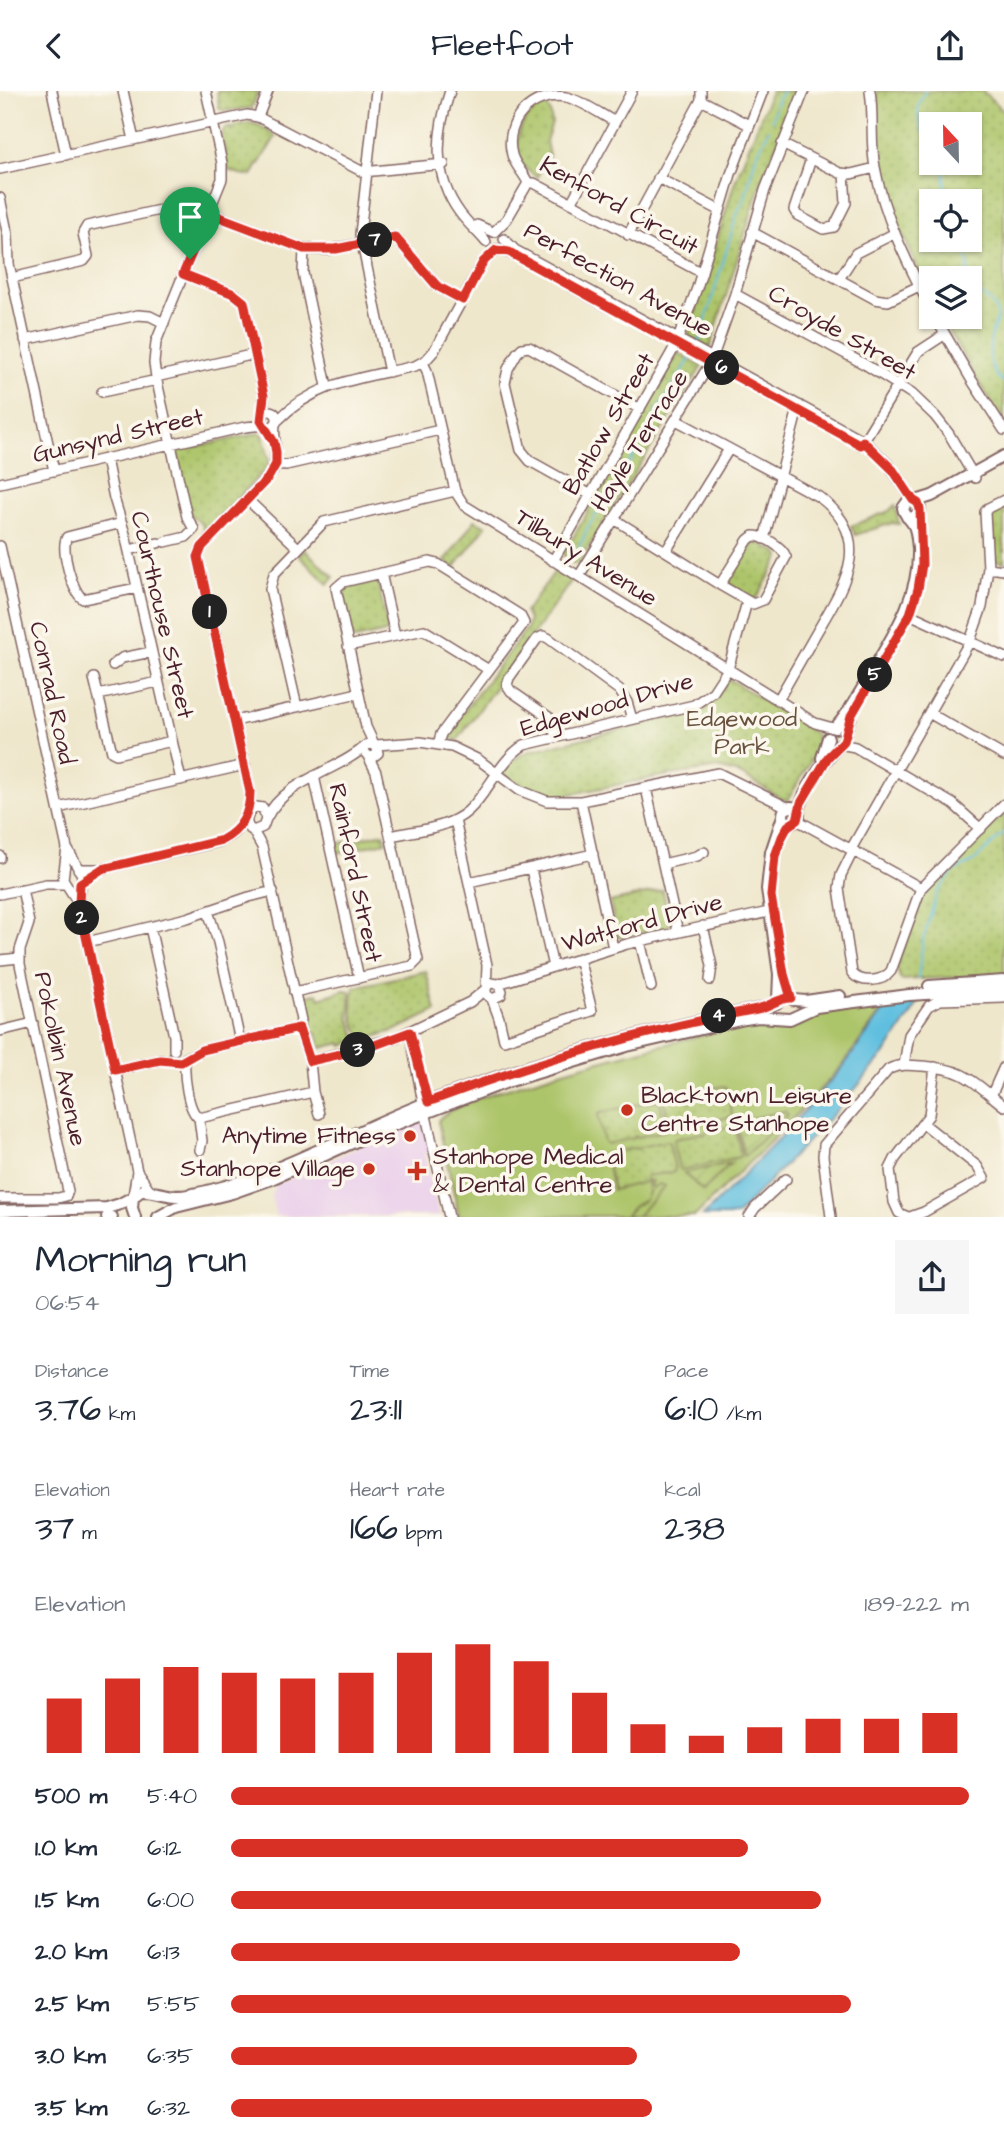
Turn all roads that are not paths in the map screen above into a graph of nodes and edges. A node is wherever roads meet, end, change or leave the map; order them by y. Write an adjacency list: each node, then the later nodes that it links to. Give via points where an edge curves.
1 (52, 91): 18 (street)
2 (123, 91): 16 (street)
3 (206, 91): 13 (street)
4 (268, 91): 12 (street)
5 (376, 91): 23 (street)
6 (452, 91): 20 (street, Perfection Avenue)
7 (632, 91): 14 (street)
8 (763, 91): 15 (street, Batlow Street)
9 (804, 91): 17 (street, Hayle Terrace)
10 (870, 91): 21 (street)
11 (701, 95): 15 (street); 25 (street)
12 (258, 117): 13 (street); 23 (street)
13 (213, 122): 16 (street); 30 (street, via 222,174)
14 (615, 122): 26 (street, Kenford Circuit, via 565,97 545,98 528,106 515,121 510,140 513,158); 28 (street)
15 (749, 125): 29 (street, Batlow Street)
16 (134, 140): 18 (street)
17 (782, 144): 19 (street); 33 (street, Hayle Terrace)
18 (65, 155): 22 (street)
19 (811, 159): 24 (street); 24 (street, via 794,210 822,229 834,227 845,207)
20 (442, 164): 23 (street); 32 (street, Perfection Avenue, via 463,209 477,226); 38 (street, Perfection Avenue, via 444,183 455,205)
21 (875, 168): 24 (street); 34 (street)
22 (0, 169)
23 (367, 172): 37 (street)
24 (844, 174)
25 (659, 178): 29 (street); 35 (street)
26 (528, 183): 28 (street, Kenford Circuit); 31 (street)
27 (0, 198): 44 (street)
28 (571, 203): 35 (street, Kenford Circuit)
29 (719, 210): 42 (street, Batlow Street)
30 (209, 213): 39 (street); 43 (street); 44 (street, via 183,204 90,225 83,233 88,259)
31 (507, 219): 32 (street); 36 (street)
32 (493, 232): 36 (street); 38 (street)
33 (752, 232): 45 (street); 47 (street, Hayle Terrace)
34 (895, 233): 45 (street, via 856,253); 46 (street)
35 (628, 235): 42 (street, Kenford Circuit)
36 (504, 238): 40 (street); 53 (street, Perfection Avenue, via 515,250)
37 (361, 243): 39 (street, via 328,250); 48 (street, via 396,236 437,286); 57 (street)
38 (486, 243): 40 (street); 41 (street)
39 (304, 249): 60 (street, via 303,273)
40 (496, 250): 41 (street); 53 (street, Perfection Avenue, via 509,252)
41 (483, 262): 48 (street)
42 (702, 273): 53 (street, Batlow Street)
43 (183, 274): 49 (street); 54 (street, via 241,299)
44 (12, 278): 52 (street)
45 (839, 279): 46 (street, via 884,301)
46 (919, 286)
47 (735, 294): 55 (street, Hayle Terrace); 59 (street, Croyde Street)
48 (463, 300): 56 (street)
49 (164, 323): 52 (street, via 138,315); 58 (street, via 154,352)
50 (941, 329): 51 (street)
51 (944, 335): 59 (street, via 918,352); 67 (street)
52 (26, 340): 75 (street)
53 (677, 341): 55 (street, Perfection Avenue); 63 (street, Batlow Street)
54 (255, 354): 58 (street); 64 (street)
55 (712, 360): 62 (street, Perfection Avenue); 65 (street, Hayle Terrace)
56 (423, 363): 57 (street, Gunsynd Street); 66 (street)
57 (389, 372): 60 (street, Gunsynd Street)
58 (157, 378): 61 (street); 69 (street)
59 (898, 384): 68 (street); 77 (street, Croyde Street, via 943,425)
60 (327, 386): 64 (street, Gunsynd Street)
61 (102, 392)
62 (799, 408): 68 (street, Perfection Avenue); 76 (street)
63 (640, 409): 80 (street, Batlow Street); 80 (street, via 524,345 508,369 505,383 521,450 530,461)
64 (269, 419): 69 (street, Gunsynd Street); 74 (street)
65 (676, 420): 70 (street); 84 (street, Hayle Terrace)
66 (440, 429): 74 (street); 79 (street)
67 (1004, 430)
68 (862, 443): 83 (street, Perfection Avenue)
69 (171, 444): 72 (street, Gunsynd Street); 89 (street, via 187,517 194,529 186,537)
70 (729, 449): 76 (street); 90 (street)
71 (1004, 456): 77 (main road)
72 (106, 459): 75 (street, Gunsynd Street); 85 (street, Courthouse Street)
73 (1004, 461): 77 (main road)
74 (276, 464): 81 (street)
75 (54, 471): 78 (street, Gunsynd Street)
76 (780, 476): 86 (street); 112 (street, via 834,511 848,537 851,559 844,587)
77 (974, 476): 83 (main road)
78 (0, 483)
79 (455, 491): 88 (street, via 326,521); 91 (street, Tilbury Avenue, via 468,507)
80 (591, 495): 91 (street, Batlow Street)
81 (248, 500): 88 (street); 116 (street, via 202,547 198,557)
82 (1004, 500): 92 (street, via 985,512)
83 (913, 508): 99 (main road, Perfection Avenue, via 918,554)
84 (614, 519): 90 (street); 95 (street, Hayle Terrace)
85 (122, 523): 89 (street, Courthouse Street); 97 (street, via 67,537 68,565 76,593 83,599)
86 (764, 539): 96 (street, via 748,540); 98 (street, via 784,551 786,560 763,600)
87 (0, 546): 134 (street, Conrad Road)
88 (298, 548): 113 (street, via 270,583)
89 (129, 550): 97 (street, Courthouse Street)
90 (666, 551): 96 (street)
91 (553, 561): 95 (street, Tilbury Avenue)
92 (988, 568): 93 (street); 101 (street, via 982,607)
93 (1004, 570)
94 (381, 573): 100 (street); 102 (street, via 336,588); 107 (street, via 436,563 520,615 523,626)
95 (579, 576): 106 (street, Tilbury Avenue)
96 (720, 585): 98 (street)
97 (137, 588): 103 (street, Courthouse Street)
98 (747, 602): 106 (street)
99 (908, 613): 101 (street); 117 (main road, Perfection Avenue)
100 (395, 635): 102 (street); 107 (street, via 424,630)
101 (970, 641): 104 (street); 114 (street)
102 (348, 646): 110 (street)
103 (151, 652): 105 (street, via 122,658); 109 (street, Courthouse Street)
104 (1004, 657)
105 (113, 665)
106 (728, 669): 112 (street, Tilbury Avenue); 115 (street, Edgewood Drive, via 713,692 699,703)
107 (489, 670): 120 (street)
108 (94, 678): 111 (street)
109 (158, 682): 111 (street); 119 (street, Courthouse Street)
110 (358, 693): 113 (street); 121 (street)
111 (98, 695): 119 (street, via 114,754)
112 (778, 700): 117 (street, Tilbury Avenue)
113 (297, 707): 116 (street)
114 (929, 713): 122 (street); 124 (street)
115 (632, 719): 118 (street, Edgewood Drive); 118 (street, via 619,690 543,636 507,684 550,718)
116 (235, 721): 123 (street)
117 (836, 736): 124 (street); 136 (main road, Perfection Avenue)
118 (556, 737): 125 (street, Edgewood Drive, via 520,747)
119 (172, 741): 127 (street, Courthouse Street)
120 (438, 744): 121 (street, via 413,741); 125 (street, via 470,755)
121 (371, 750): 126 (street); 142 (street)
122 (1004, 756)
123 (245, 765): 127 (street); 129 (street)
124 (896, 771): 139 (street, via 953,804); 145 (street)
125 (497, 773): 131 (street, via 540,800); 137 (street, Edgewood Drive, via 470,809)
126 (314, 776): 130 (street); 174 (street, Rainford Street)
127 (181, 780): 134 (street)
128 (646, 788): 131 (street); 136 (street, via 721,773); 148 (street)
129 (250, 792): 133 (street); 135 (street)
130 (279, 801): 133 (street); 138 (street)
131 (581, 801): 147 (street)
132 (1004, 804): 139 (street)
133 (260, 807): 135 (street); 138 (street)
134 (58, 808): 144 (street, Conrad Road)
135 (248, 815): 140 (street); 141 (street)
136 (790, 815): 145 (street); 163 (main road, Perfection Avenue, via 769,865)
137 (454, 820): 142 (street, Edgewood Drive); 154 (street)
138 (266, 821): 140 (street); 143 (street)
139 (981, 829): 157 (street)
140 (252, 831): 141 (street); 143 (street)
141 (233, 834): 150 (street)
142 (391, 836): 174 (street, via 417,962)
143 (262, 847): 159 (street)
144 (67, 848): 149 (street, Conrad Road); 152 (street, Conrad Road)
145 (852, 850): 157 (street); 157 (street, via 839,888 856,978 862,981 890,974)
146 (704, 852): 148 (street)
147 (593, 855): 151 (street); 169 (street)
148 (663, 864): 166 (street)
149 (78, 868): 150 (street); 152 (street); 153 (street)
150 (102, 869): 153 (street)
151 (531, 869): 154 (street); 173 (street)
152 (64, 872): 155 (street); 156 (street)
153 (81, 882): 156 (street); 161 (street)
154 (469, 882): 179 (street)
155 (46, 884): 156 (street); 158 (street)
156 (67, 885): 161 (street)
157 (921, 888)
158 (22, 889): 160 (street); 170 (street, Pokolbin Avenue, via 29,923)
159 (273, 891): 162 (street); 180 (street)
160 (0, 894)
161 (79, 904): 168 (street)
162 (208, 911): 165 (street); 190 (street)
163 (771, 911): 164 (street, Watford Drive); 182 (main road, Perfection Avenue); 183 (main road, Perfection Avenue)
164 (703, 926): 166 (street, Watford Drive); 175 (street, via 712,966)
165 (150, 927): 168 (street); 191 (street)
166 (678, 932): 167 (street, Watford Drive)
167 (640, 941): 169 (street, Watford Drive); 177 (street)
168 (87, 942): 196 (street)
169 (613, 948): 171 (street, Watford Drive)
170 (19, 958): 172 (street); 186 (street, Pokolbin Avenue)
171 (579, 958): 173 (street, Watford Drive); 179 (street, via 592,1011 504,1040)
172 (0, 960)
173 (553, 967): 179 (street, Watford Drive)
174 (359, 978): 180 (street)
175 (710, 980)
176 (1004, 981): 182 (main road)
177 (651, 987)
178 (1004, 989): 184 (main road, via 909,995)
179 (494, 991): 189 (street, Watford Drive)
180 (294, 992): 187 (street)
181 (1004, 998): 193 (street, via 932,1003 909,1035)
182 (792, 999): 183 (main road, via 784,997); 184 (main road)
183 (778, 1002): 185 (main road); 200 (main road, via 517,1070)
184 (797, 1014): 185 (main road, via 790,1019)
185 (780, 1017): 200 (main road, via 745,1019 603,1053)
186 (33, 1023): 188 (street); 209 (street, Pokolbin Avenue, via 68,1191 58,1198)
187 (299, 1028): 190 (street); 192 (street)
188 (0, 1031)
189 (410, 1032): 192 (street, Watford Drive); 200 (street)
190 (240, 1041): 191 (street)
191 (179, 1055): 196 (street); 202 (street, via 193,1112)
192 (310, 1061): 197 (street)
193 (904, 1065): 194 (street); 216 (street, via 883,1074 826,1141 823,1156)
194 (935, 1067): 198 (street, via 960,1072); 203 (street, via 932,1106)
195 (1004, 1067): 198 (street)
196 (115, 1070): 205 (street)
197 (313, 1093): 201 (street); 202 (street)
198 (991, 1096): 199 (street)
199 (1004, 1106)
200 (427, 1107): 207 (main road, via 361,1129 239,1182 187,1195); 213 (main road, via 269,1180); 214 (street)
201 (319, 1114)
202 (199, 1118): 204 (street)
203 (923, 1124): 211 (street, via 892,1164 892,1188); 211 (street, via 977,1166 984,1178 924,1212)
204 (200, 1150)
205 (136, 1171): 207 (street); 208 (street)
206 (786, 1179): 215 (street)
207 (152, 1192): 208 (main road); 213 (main road)
208 (133, 1196): 210 (main road, via 107,1208); 212 (main road)
209 (0, 1198)
210 (0, 1211)
211 (906, 1215)
212 (135, 1216)
213 (157, 1216)
214 (451, 1216)
215 (749, 1216)
216 (831, 1216)

